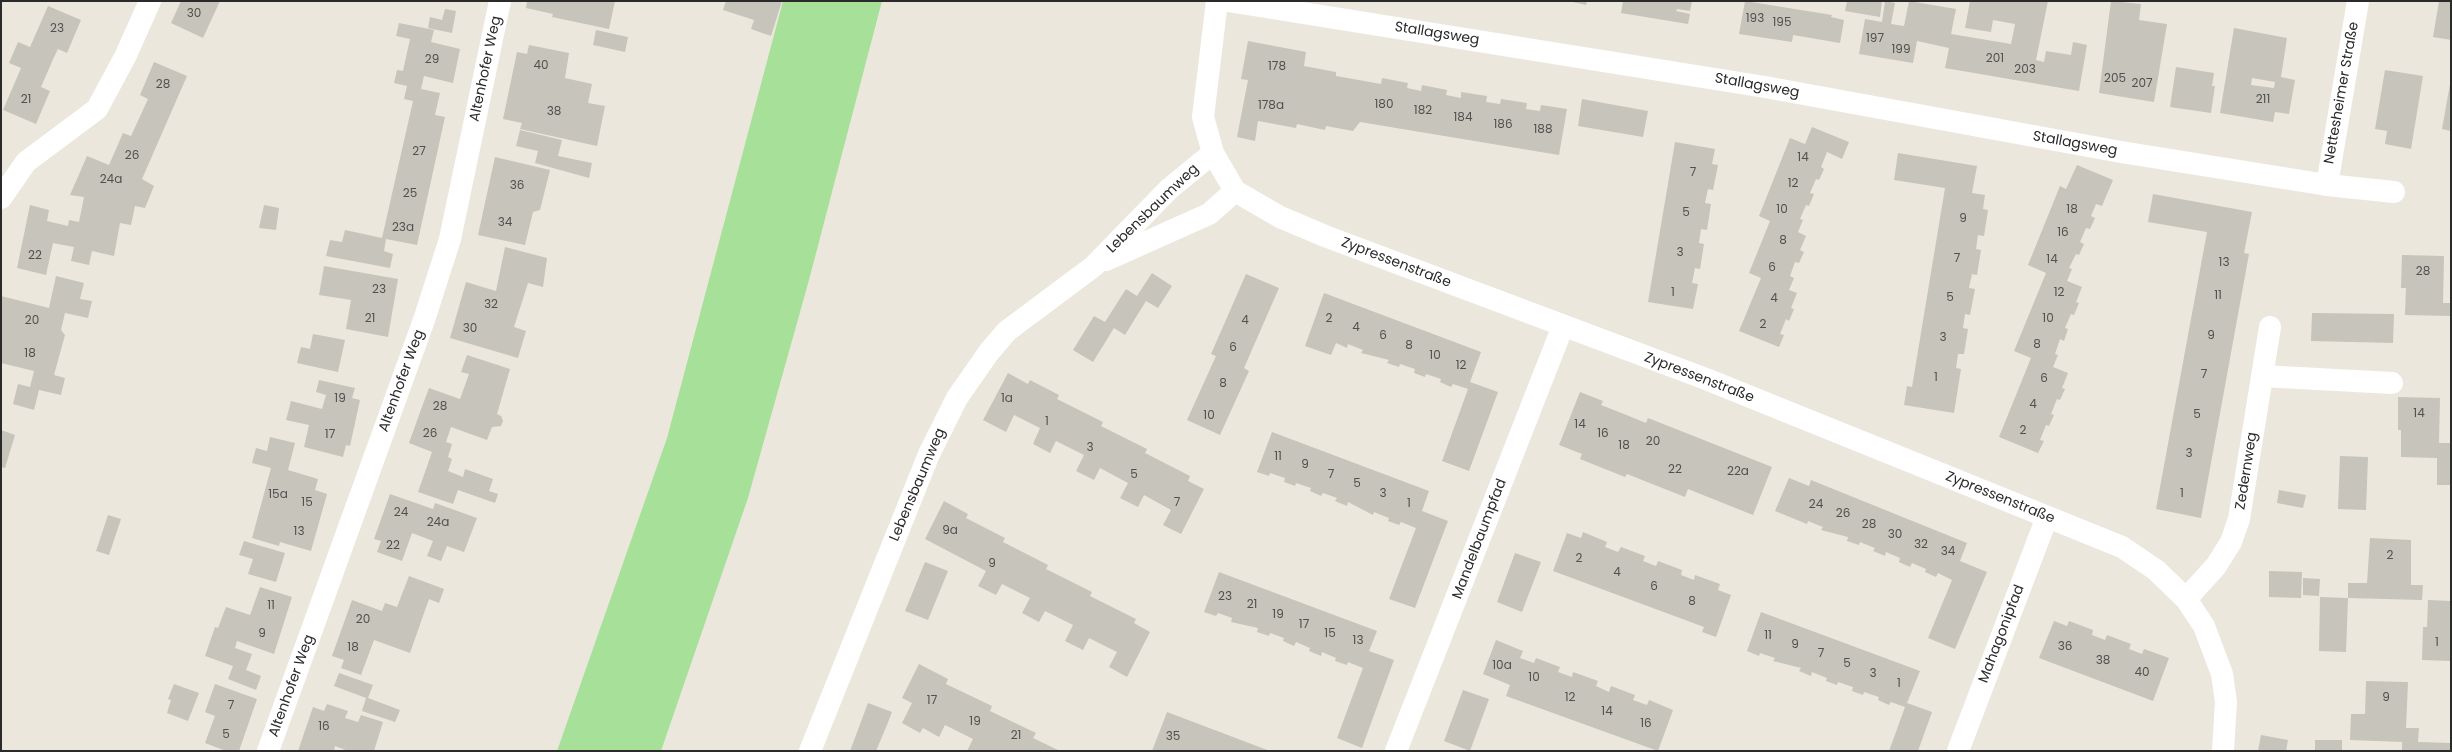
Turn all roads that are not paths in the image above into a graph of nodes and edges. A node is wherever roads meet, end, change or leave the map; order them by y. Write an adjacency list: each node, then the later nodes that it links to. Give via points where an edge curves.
1 (150, 1): 10 (street, via 126,55 97,109 26,162)
2 (500, 1): 18 (street, Altenhofer Weg, via 450,239 424,320)
3 (1216, 1): 6 (street, via 1203,117)
4 (1228, 1): 7 (street, Stallagsweg, via 1765,86 2032,137)
5 (2358, 1): 7 (street, Nettesheimer Straße)
6 (1213, 153): 8 (street); 11 (street, Lebensbaumweg, via 1169,189)
7 (2326, 185): 9 (street)
8 (1235, 192): 11 (street, Lebensbaumweg, via 1209,214); 12 (street, Zypressenstraße, via 1280,218)
9 (2394, 192)
10 (1, 198)
11 (1094, 266): 19 (street, Lebensbaumweg, via 1007,331 957,398 929,454)
12 (1563, 326): 16 (street, Zypressenstraße, via 1706,379); 20 (street, Mandelbaumpfad)
13 (2270, 327): 14 (street, Zedernweg)
14 (2262, 376): 15 (street); 17 (street, Zedernweg, via 2239,519 2231,542 2216,566)
15 (2392, 383)
16 (2047, 518): 17 (street, Zypressenstraße, via 2122,547 2156,570); 21 (street, Mahagonipfad)
17 (2186, 600): 22 (street, Zypressenstraße, via 2204,626 2222,674 2226,702)
18 (268, 751)
19 (810, 751)
20 (1396, 751)
21 (1958, 751)
22 (2223, 751)

